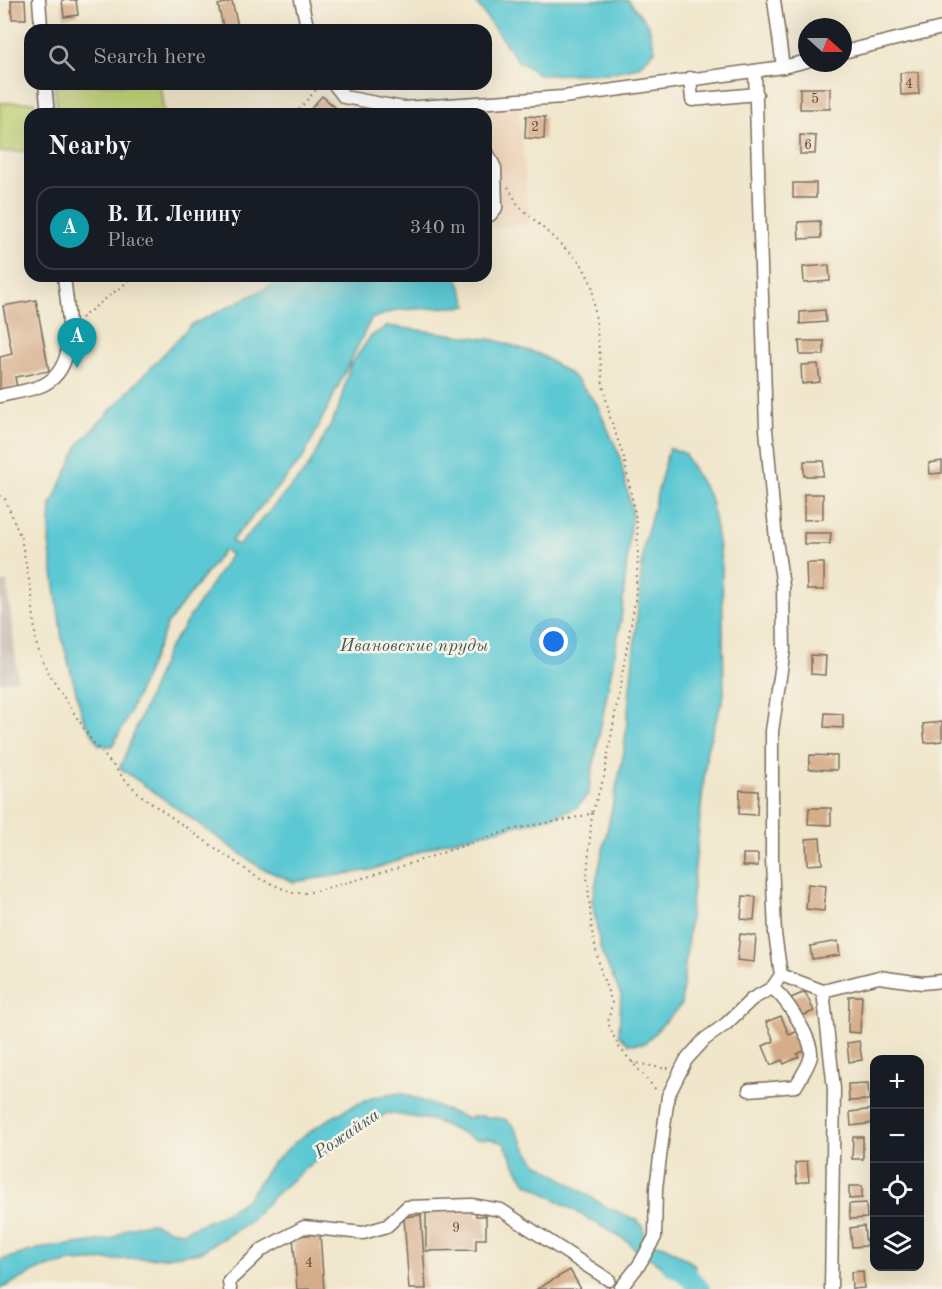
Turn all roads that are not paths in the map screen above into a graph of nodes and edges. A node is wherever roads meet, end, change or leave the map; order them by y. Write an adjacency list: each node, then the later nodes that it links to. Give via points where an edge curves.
1 (39, 0): 4 (street)
2 (301, 0): 5 (street)
3 (774, 0): 9 (street)
4 (41, 24)
5 (307, 24)
6 (942, 28): 7 (street)
7 (852, 50)
8 (798, 63): 9 (street)
9 (783, 67): 10 (street)
10 (756, 71): 11 (street); 14 (street)
11 (685, 79): 14 (street, via 692,100); 17 (street, via 562,97)
12 (46, 90): 15 (street)
13 (339, 90): 16 (street, via 344,97)
14 (757, 94): 22 (street, via 766,429 783,586 784,650 772,732 772,859)
15 (47, 108)
16 (391, 108)
17 (432, 108)
18 (492, 158): 19 (street, via 496,200)
19 (492, 212)
20 (65, 282): 21 (street, via 69,327 62,368 45,384)
21 (0, 396)
22 (781, 975): 24 (street); 25 (street)
23 (942, 981): 25 (street, via 921,983 879,976)
24 (772, 987): 26 (street, via 782,994 807,1037 811,1056 796,1086); 29 (street, via 752,999 686,1060 668,1096 656,1188 655,1237)
25 (823, 991): 30 (street, via 834,1089)
26 (749, 1090)
27 (609, 1280): 28 (street, via 501,1210 471,1205 407,1207 387,1226 363,1233 304,1227 263,1249 229,1281)
28 (230, 1289)
29 (620, 1289)
30 (831, 1289)

